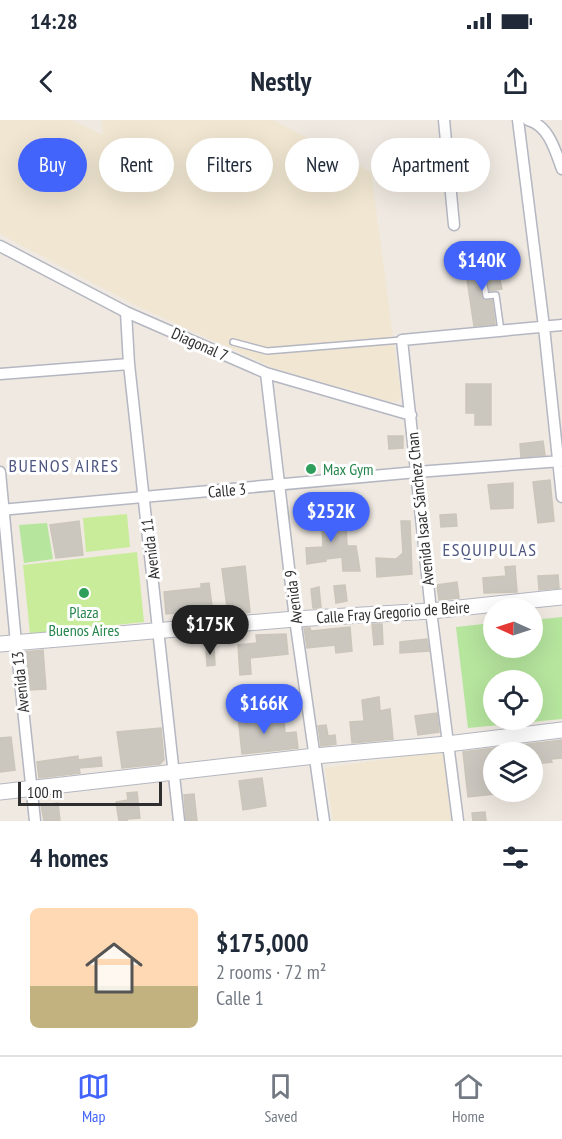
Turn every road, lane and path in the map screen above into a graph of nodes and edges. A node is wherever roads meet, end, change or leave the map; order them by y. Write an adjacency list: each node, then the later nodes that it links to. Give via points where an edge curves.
1 (444, 120): 5 (street)
2 (518, 120): 10 (street)
3 (528, 120): 4 (street, via 543,129 551,140)
4 (562, 169)
5 (454, 225)
6 (0, 246): 8 (street, Diagonal 7)
7 (483, 279): 11 (lane, via 486,296 496,295)
8 (126, 312): 14 (street, Avenida 11); 15 (street, Diagonal 7)
9 (562, 325): 10 (street)
10 (544, 327): 11 (street); 18 (street)
11 (501, 331): 12 (street)
12 (402, 340): 13 (lane, via 267,351); 17 (street, Avenida Isaac Sánchez Chan)
13 (233, 342)
14 (129, 364): 16 (street); 23 (street, Avenida 11)
15 (266, 373): 17 (street, Diagonal 7); 21 (street, Avenida 9)
16 (0, 374)
17 (411, 415): 20 (street, Avenida Isaac Sánchez Chan)
18 (560, 461): 20 (street, Calle 3); 22 (street)
19 (0, 472): 24 (street, Avenida 13)
20 (417, 472): 21 (street, Calle 3); 26 (street, Avenida Isaac Sánchez Chan)
21 (280, 485): 23 (street, Calle 3); 27 (street, Avenida 9)
22 (562, 497)
23 (144, 498): 24 (street, Calle 3); 28 (street, Avenida 11)
24 (2, 510): 29 (street, Avenida 13)
25 (562, 597): 26 (street, Calle Fray Gregorio de Beire)
26 (430, 611): 27 (street, Calle Fray Gregorio de Beire); 32 (street, Avenida Isaac Sánchez Chan)
27 (295, 619): 28 (street, Calle Fray Gregorio de Beire); 33 (street, Avenida 9)
28 (159, 632): 29 (street, Calle Fray Gregorio de Beire); 34 (street, Avenida 11)
29 (16, 643): 30 (street, Calle Fray Gregorio de Beire); 35 (street, Avenida 13)
30 (0, 644)
31 (562, 730): 32 (street)
32 (447, 744): 33 (street); 40 (street, Avenida Isaac Sánchez Chan)
33 (315, 756): 34 (street); 39 (street, Avenida 9)
34 (174, 773): 35 (street); 38 (street, Avenida 11)
35 (32, 789): 36 (street); 37 (street, Avenida 13)
36 (0, 792)
37 (35, 821)
38 (179, 821)
39 (324, 821)
40 (458, 821)

